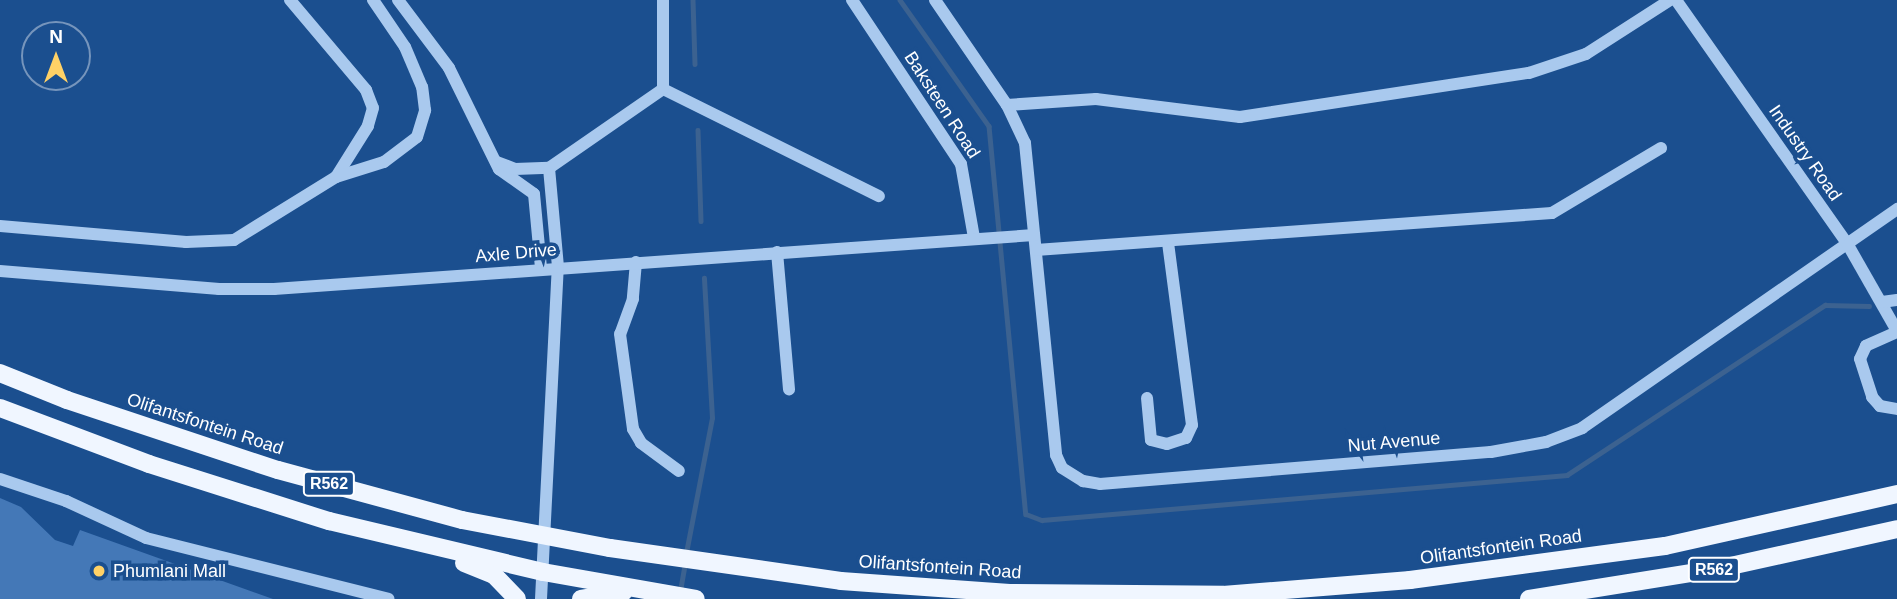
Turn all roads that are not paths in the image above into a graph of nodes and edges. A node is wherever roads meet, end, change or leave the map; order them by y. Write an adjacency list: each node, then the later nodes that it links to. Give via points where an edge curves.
1 (290, 0): 13 (street, via 366,90 373,108 368,126)
2 (373, 0): 13 (street, via 415,67 422,87 424,123 417,137 384,162)
3 (398, 0): 11 (street, via 449,68)
4 (663, 0): 8 (street)
5 (852, 0): 18 (street, Baksteen Road, via 961,164)
6 (935, 0): 9 (street, Nut Avenue)
7 (1673, 0): 9 (street, via 1586,54 1529,73 1240,117 1096,99); 20 (street, Industry Road)
8 (663, 89): 12 (street); 14 (street)
9 (1007, 105): 17 (street, Nut Avenue, via 1025,143)
10 (1661, 148): 19 (street, via 1552,214)
11 (494, 160): 12 (street, via 515,169); 25 (street, via 499,169 534,194)
12 (550, 168): 24 (street)
13 (336, 177): 16 (street, via 234,240 186,242)
14 (879, 196)
15 (1897, 209): 20 (street, Nut Avenue)
16 (0, 226)
17 (1034, 235): 18 (street, Axle Drive); 21 (street, Nut Avenue)
18 (974, 238): 22 (street, Axle Drive)
19 (1168, 242): 21 (street); 32 (street, via 1192,425 1186,438 1167,444 1151,440)
20 (1848, 245): 21 (street, Nut Avenue, via 1582,428 1546,442 1491,452 1100,484 1073,476 1056,455); 28 (street, Industry Road)
21 (1036, 250)
22 (777, 252): 23 (street, Axle Drive); 31 (street)
23 (636, 262): 24 (street, Axle Drive); 35 (street, via 633,299 620,334 633,429 641,443)
24 (558, 267): 25 (street, Axle Drive); 39 (street)
25 (541, 268): 26 (street, Axle Drive, via 274,289 219,289)
26 (0, 271)
27 (1897, 300): 28 (street)
28 (1882, 302): 29 (street, Industry Road)
29 (1897, 331): 34 (street, via 1867,346 1860,359 1872,397 1880,406)
30 (0, 373): 39 (main road, Olifantsfontein Road / R562, via 278,470 463,520)
31 (789, 389)
32 (1147, 398)
33 (0, 408): 40 (main road, R562, via 161,467)
34 (1897, 409)
35 (678, 471)
36 (0, 479): 43 (street, via 66,501 146,538)
37 (1897, 494): 39 (main road, Olifantsfontein Road / R562, via 1665,546 1285,592 1150,596 1010,593 841,581)
38 (1897, 529): 48 (main road, R562, via 1717,569)
39 (543, 535): 41 (street)
40 (417, 544): 41 (main road, R562); 44 (main road, via 494,575)
41 (543, 572): 42 (main road, R562); 45 (street)
42 (659, 593): 46 (main road, via 612,592); 47 (main road, R562)
43 (388, 599)
44 (517, 599)
45 (541, 599)
46 (581, 599)
47 (696, 599)
48 (1530, 599)

